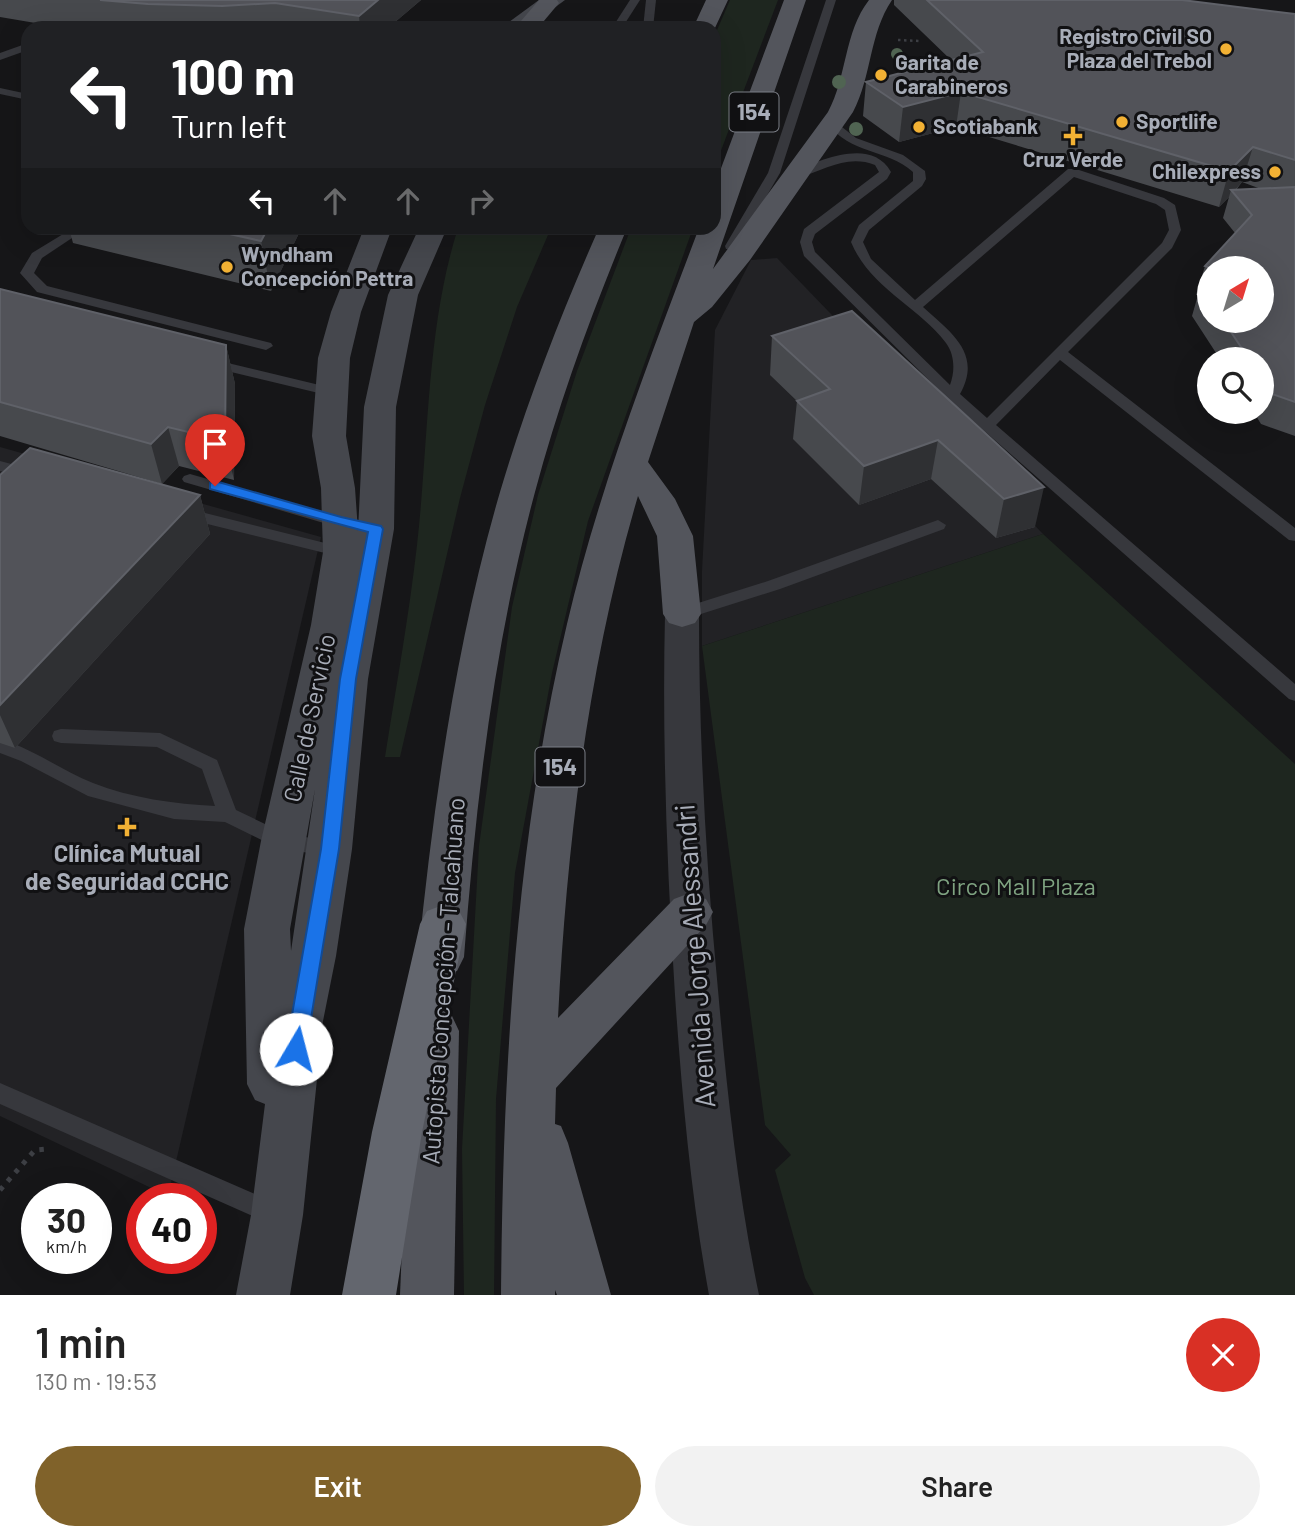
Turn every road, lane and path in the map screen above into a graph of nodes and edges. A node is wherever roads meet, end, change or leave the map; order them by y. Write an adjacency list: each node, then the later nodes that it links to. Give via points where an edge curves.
1 (635, 0): 10 (lane)
2 (652, 0): 11 (lane)
3 (717, 0): 12 (main road)
4 (795, 0): 19 (main road, 154)
5 (831, 0): 26 (lane, via 774,173 742,231)
6 (881, 0): 17 (main road, via 870,15 852,89)
7 (551, 1): 8 (street); 9 (main road)
8 (522, 21)
9 (532, 21)
10 (622, 21)
11 (649, 21)
12 (707, 21)
13 (21, 49): 14 (lane)
14 (0, 57)
15 (0, 91): 16 (lane)
16 (21, 96)
17 (833, 123): 18 (main road); 25 (lane, via 856,144 909,162 919,171 918,183 863,228 857,242 865,261)
18 (798, 174): 26 (main road, via 729,272); 31 (lane, via 845,158 865,157 884,167 883,176 809,232 807,247)
19 (721, 204)
20 (70, 235): 27 (lane, via 37,256 26,273 42,289)
21 (375, 235): 30 (street, Calle de Servicio, via 346,312)
22 (430, 235): 39 (street, Calle de Servicio, via 403,295)
23 (607, 235): 49 (main road, Autopista Concepción - Talcahuano, via 551,386 492,596 456,800)
24 (710, 235): 26 (main road, 154)
25 (916, 306): 28 (lane, via 1072,172 1169,205 1175,230 1167,244); 31 (lane, via 953,342 960,356 960,383)
26 (678, 324): 33 (main road, 154)
27 (267, 345)
28 (1060, 353): 32 (lane); 40 (lane)
29 (198, 360): 30 (lane)
30 (331, 393): 39 (street, Calle de Servicio, via 329,436)
31 (951, 396): 32 (lane)
32 (987, 426): 42 (lane)
33 (631, 462): 41 (main road, via 659,499 675,536); 50 (main road, 154, via 586,624 567,722 541,926)
34 (0, 466): 35 (lane)
35 (39, 476)
36 (190, 479): 39 (lane)
37 (170, 509): 39 (lane)
38 (938, 525): 41 (lane)
39 (352, 534): 46 (street, Calle de Servicio); 47 (street, Calle de Servicio, via 348,679)
40 (1295, 536)
41 (682, 614): 48 (street, Avenida Jorge Alessandri, via 680,712)
42 (1295, 694)
43 (61, 736): 45 (lane, via 160,740 210,765)
44 (0, 746): 45 (lane, via 88,789 174,811)
45 (228, 815): 46 (lane)
46 (283, 841): 47 (lane); 52 (street, Calle de Servicio, via 267,929)
47 (330, 849): 52 (street, Calle de Servicio, via 299,1021)
48 (690, 912): 50 (main road); 58 (street, Avenida Jorge Alessandri, via 712,1177)
49 (443, 924): 54 (highway, via 402,1105); 55 (main road, Autopista Concepción - Talcahuano, via 433,1051)
50 (532, 1079): 56 (main road, 154); 57 (main road, via 548,1168)
51 (0, 1093): 52 (lane)
52 (277, 1215): 53 (street, Calle de Servicio)
53 (263, 1295)
54 (369, 1295)
55 (427, 1295)
56 (528, 1295)
57 (584, 1295)
58 (734, 1295)

